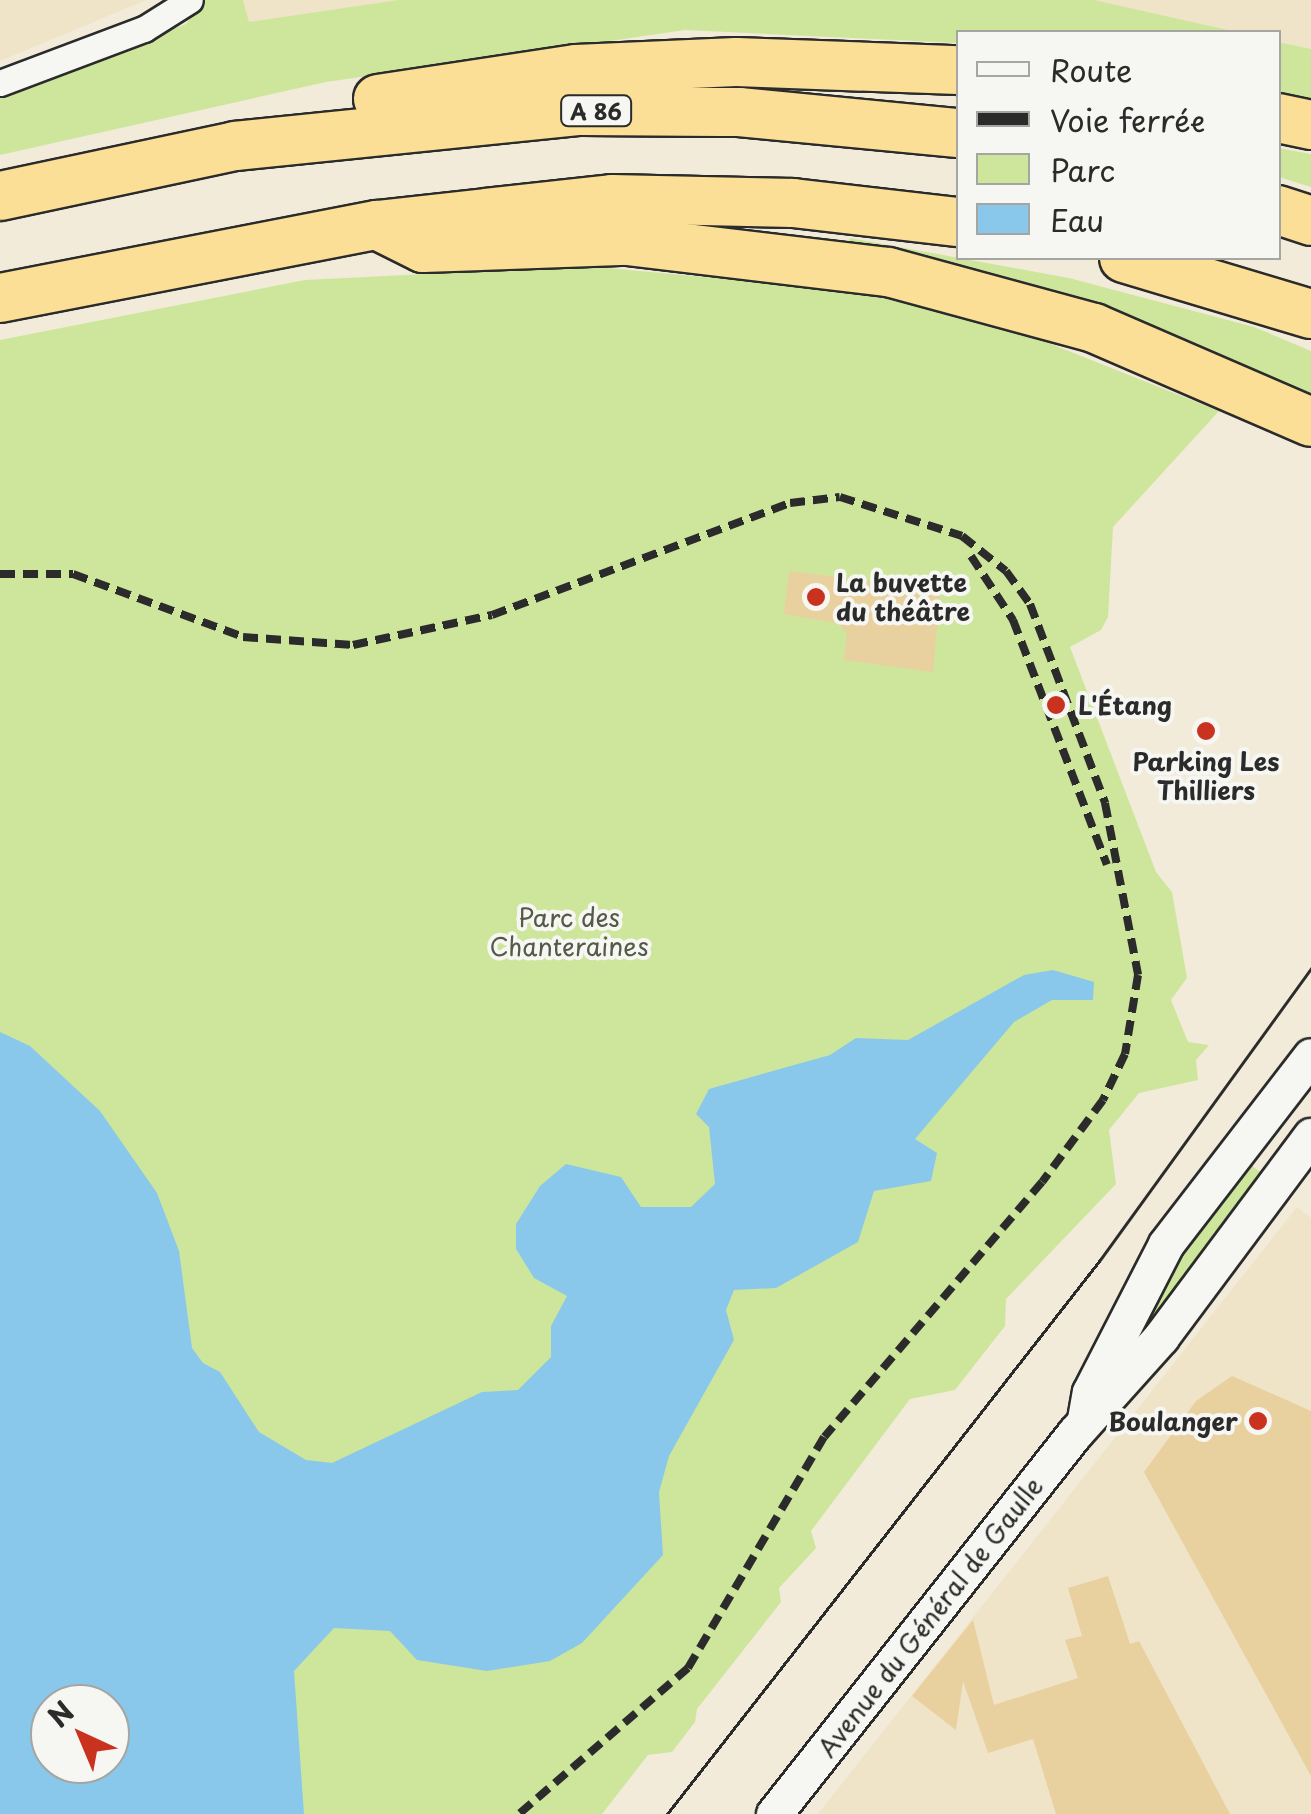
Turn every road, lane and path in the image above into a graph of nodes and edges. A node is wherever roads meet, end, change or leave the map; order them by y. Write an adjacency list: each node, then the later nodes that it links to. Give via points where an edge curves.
1 (190, 0): 3 (street, via 159,22)
2 (956, 70): 7 (highway, via 736,62 576,70 284,115)
3 (0, 83)
4 (1281, 119): 5 (highway)
5 (1311, 125)
6 (956, 133): 7 (highway, A 86, via 739,112 582,111)
7 (235, 146): 8 (highway, A 86)
8 (0, 196)
9 (1281, 211): 10 (highway)
10 (1311, 221)
11 (956, 222): 12 (highway, via 793,203 612,199)
12 (377, 224): 14 (highway); 16 (highway, via 423,248 627,241 888,272 1094,328)
13 (1131, 260): 15 (highway)
14 (0, 298)
15 (1311, 314)
16 (1311, 422)
17 (1311, 1056): 18 (main road, Avenue du Général de Gaulle)
18 (1281, 1090): 19 (main road); 21 (main road, Avenue du Général de Gaulle, via 1166,1244 1090,1392)
19 (1311, 1114)
20 (1311, 1136): 21 (main road, Avenue du Général de Gaulle, via 1161,1337)
21 (1085, 1420): 22 (main road, Avenue du Général de Gaulle)
22 (774, 1814)

